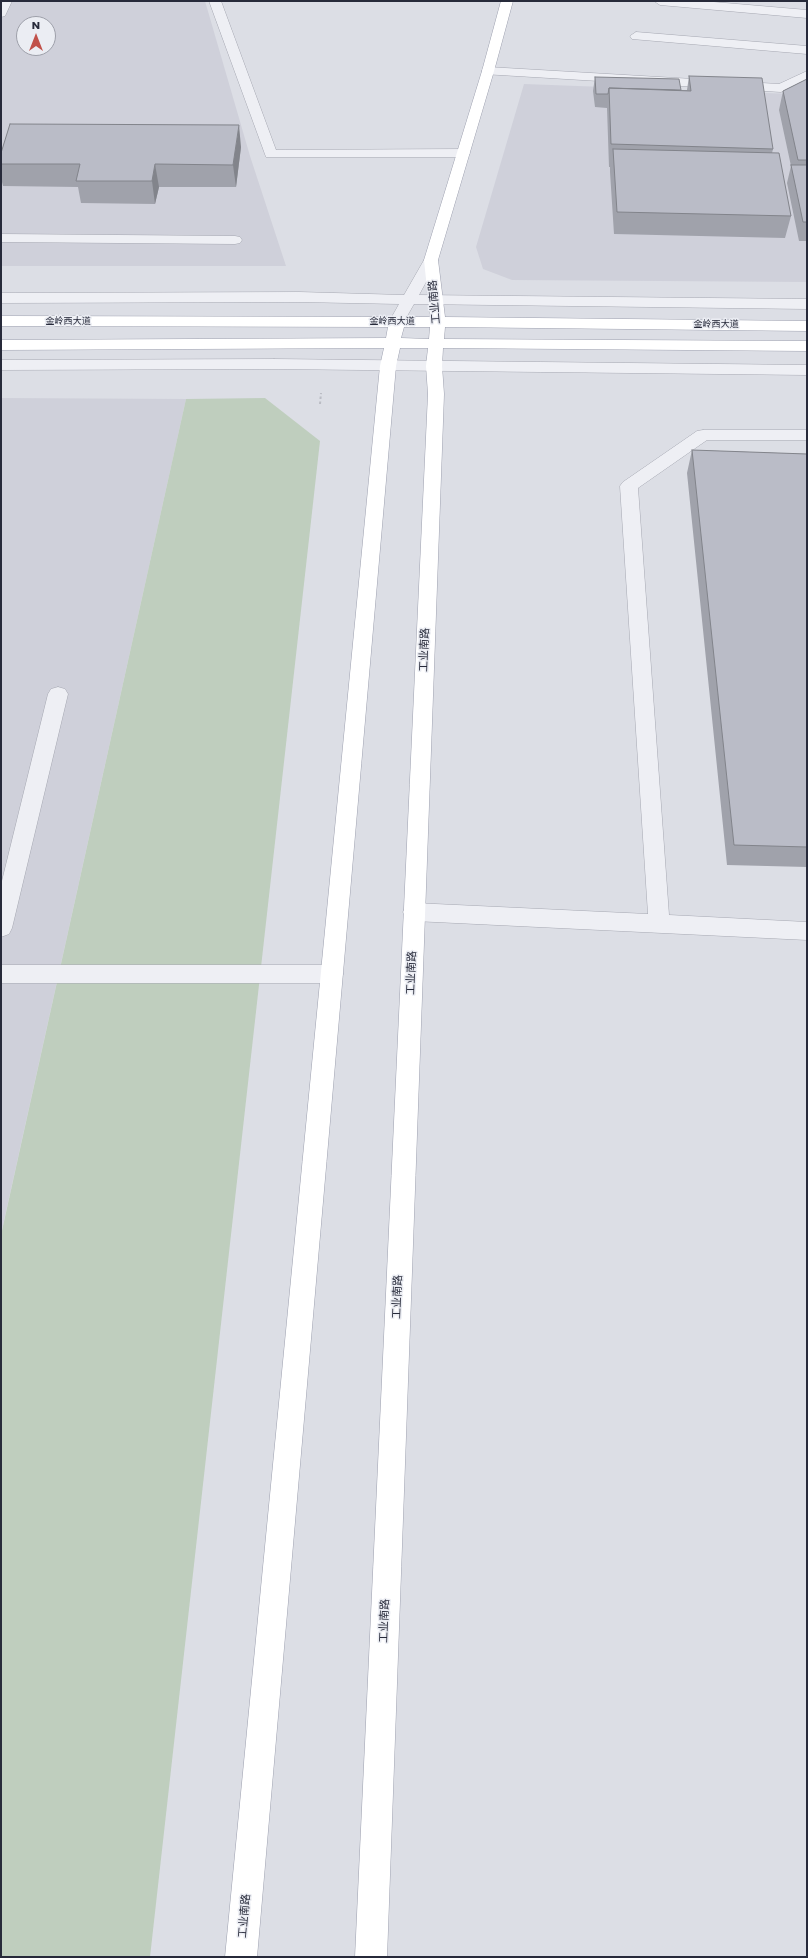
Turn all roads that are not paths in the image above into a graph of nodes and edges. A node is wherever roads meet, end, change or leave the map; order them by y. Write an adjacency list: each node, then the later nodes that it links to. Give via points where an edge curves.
1 (215, 1): 9 (street, via 271,154)
2 (507, 1): 7 (main road, 工业南路)
3 (660, 1): 4 (street)
4 (807, 14)
5 (636, 36): 6 (street)
6 (807, 50)
7 (488, 71): 8 (street, via 781,88); 9 (main road, 工业南路)
8 (807, 75)
9 (463, 153): 12 (main road, 工业南路)
10 (1, 238): 11 (street)
11 (235, 240)
12 (431, 260): 14 (street); 17 (main road, 工业南路)
13 (1, 298): 14 (street, via 299,297)
14 (409, 300): 17 (street); 19 (street)
15 (807, 304): 17 (street)
16 (1, 321): 19 (main road, 金岭西大道)
17 (436, 322): 18 (main road, 金岭西大道); 19 (main road, 金岭西大道); 19 (main road, 金岭西大道); 21 (main road, 金岭西大道); 24 (main road, 工业南路)
18 (807, 326)
19 (394, 333): 20 (main road, 金岭西大道); 23 (main road, 工业南路)
20 (1, 345)
21 (807, 346)
22 (1, 365): 23 (street)
23 (388, 366): 24 (street); 33 (main road, 工业南路)
24 (434, 366): 25 (street); 28 (main road, 工业南路, via 436,394)
25 (807, 370)
26 (807, 435): 29 (street, via 703,435 630,486)
27 (58, 694): 30 (street)
28 (414, 912): 29 (street); 35 (main road, 工业南路)
29 (659, 924): 31 (street)
30 (1, 928)
31 (807, 931)
32 (1, 974): 33 (street)
33 (332, 974): 34 (main road, 工业南路)
34 (241, 1957)
35 (371, 1957)

